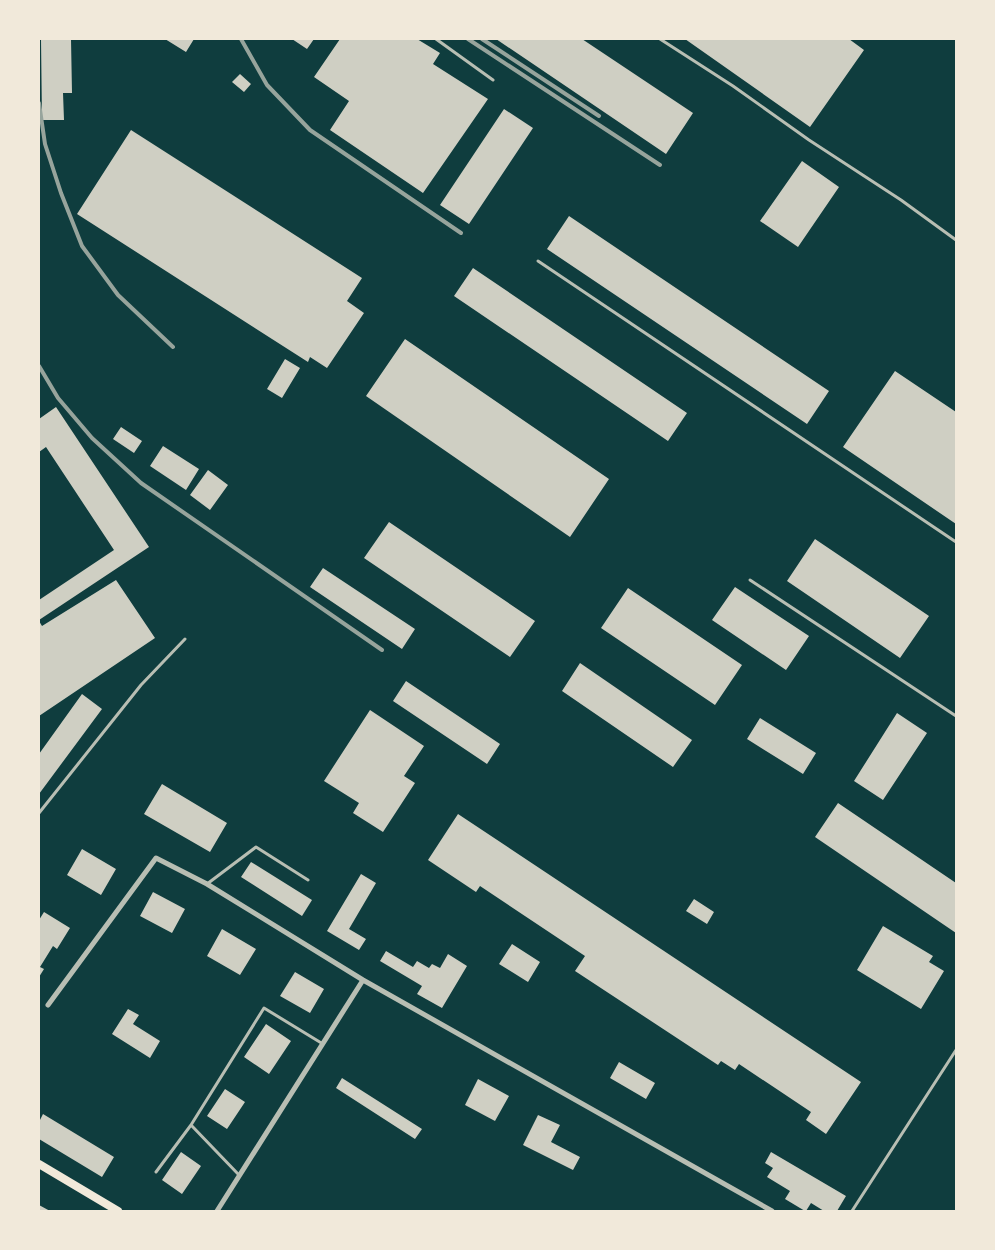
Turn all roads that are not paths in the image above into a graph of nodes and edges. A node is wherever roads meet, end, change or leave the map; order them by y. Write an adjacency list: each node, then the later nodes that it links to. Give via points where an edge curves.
1 (436, 39): 3 (lane)
2 (660, 39): 4 (lane, via 734,86)
3 (492, 80)
4 (956, 240)
5 (538, 262): 6 (lane)
6 (956, 542)
7 (750, 580): 9 (lane)
8 (185, 639): 10 (lane, via 141,685)
9 (956, 716)
10 (39, 813)
11 (308, 880): 12 (lane, via 256,847)
12 (207, 884): 13 (street); 14 (street, via 156,858)
13 (363, 980): 15 (street); 23 (street)
14 (48, 1005)
15 (323, 1044): 17 (lane, via 264,1008); 20 (street)
16 (956, 1050): 24 (lane)
17 (191, 1125): 19 (lane); 20 (lane)
18 (39, 1164): 21 (main road)
19 (156, 1172)
20 (240, 1175): 22 (street)
21 (118, 1211)
22 (217, 1211)
23 (772, 1211)
24 (852, 1211)

